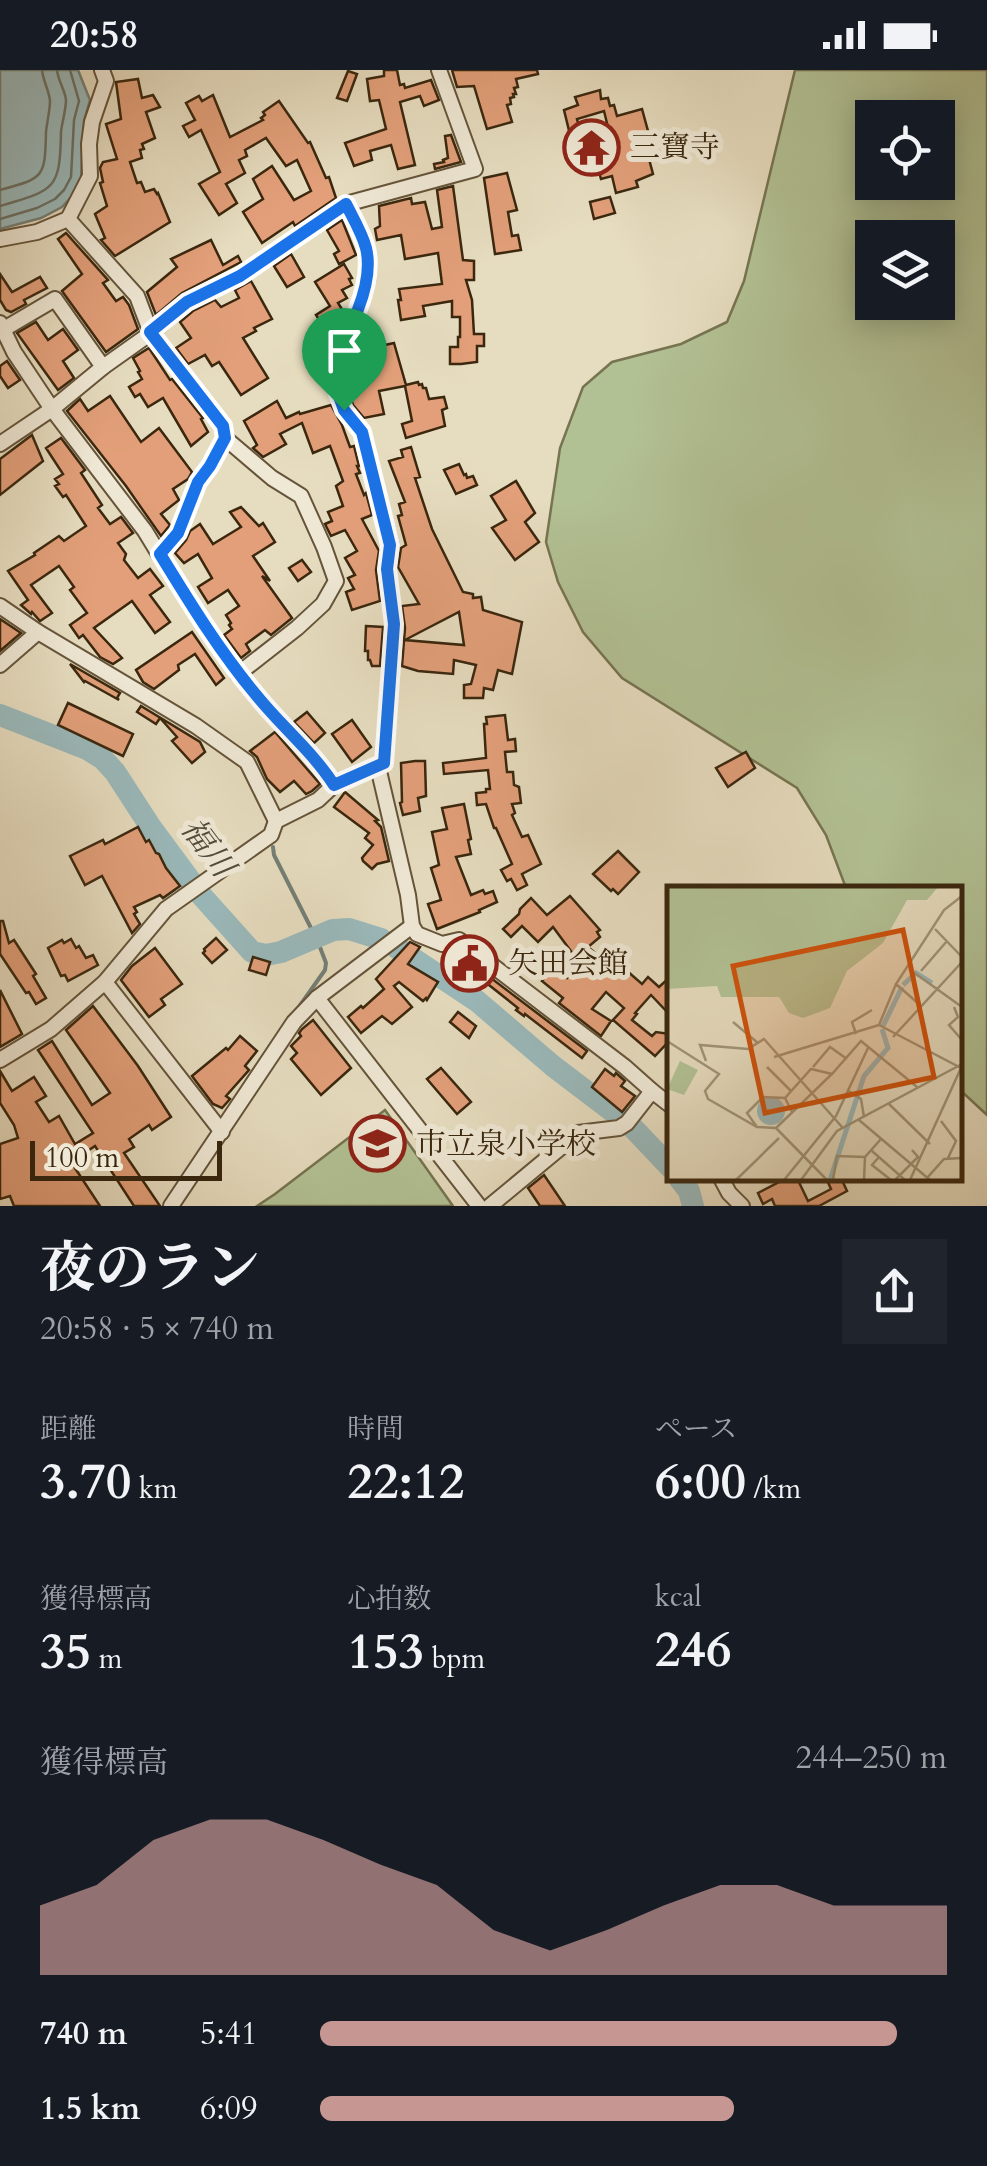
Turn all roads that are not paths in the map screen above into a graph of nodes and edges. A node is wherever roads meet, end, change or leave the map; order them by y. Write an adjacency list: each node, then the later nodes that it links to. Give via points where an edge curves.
1 (102, 70): 4 (street, via 106,82 92,122 90,176)
2 (439, 70): 3 (street, via 475,169)
3 (346, 204): 7 (street); 17 (street, via 366,246 368,274 328,366 344,410 362,432 390,545 394,624 384,763)
4 (68, 219): 5 (street); 7 (street, via 137,296)
5 (0, 240)
6 (2, 326): 8 (street, via 56,300); 9 (street)
7 (150, 332): 8 (street); 10 (street, via 223,426)
8 (103, 367): 9 (street)
9 (52, 409): 11 (street); 12 (street)
10 (225, 438): 12 (street, via 178,533); 16 (street, via 301,496 336,581 323,604)
11 (0, 444)
12 (160, 554): 16 (street)
13 (0, 606): 14 (street)
14 (38, 632): 15 (street); 19 (street, via 246,762)
15 (0, 665)
16 (238, 674): 18 (street)
17 (378, 766): 18 (street); 20 (street)
18 (334, 785): 19 (street)
19 (276, 822): 21 (street, via 271,835 166,909)
20 (412, 926): 22 (street); 24 (street, via 442,944 459,940)
21 (105, 982): 23 (street, via 51,1029); 26 (street)
22 (317, 998): 26 (street); 29 (street)
23 (0, 1060)
24 (652, 1091): 25 (street); 30 (street, via 628,1122 578,1133)
25 (667, 1104)
26 (219, 1129): 28 (street)
27 (723, 1181): 31 (street)
28 (171, 1206)
29 (479, 1206)
30 (490, 1206)
31 (742, 1206)

